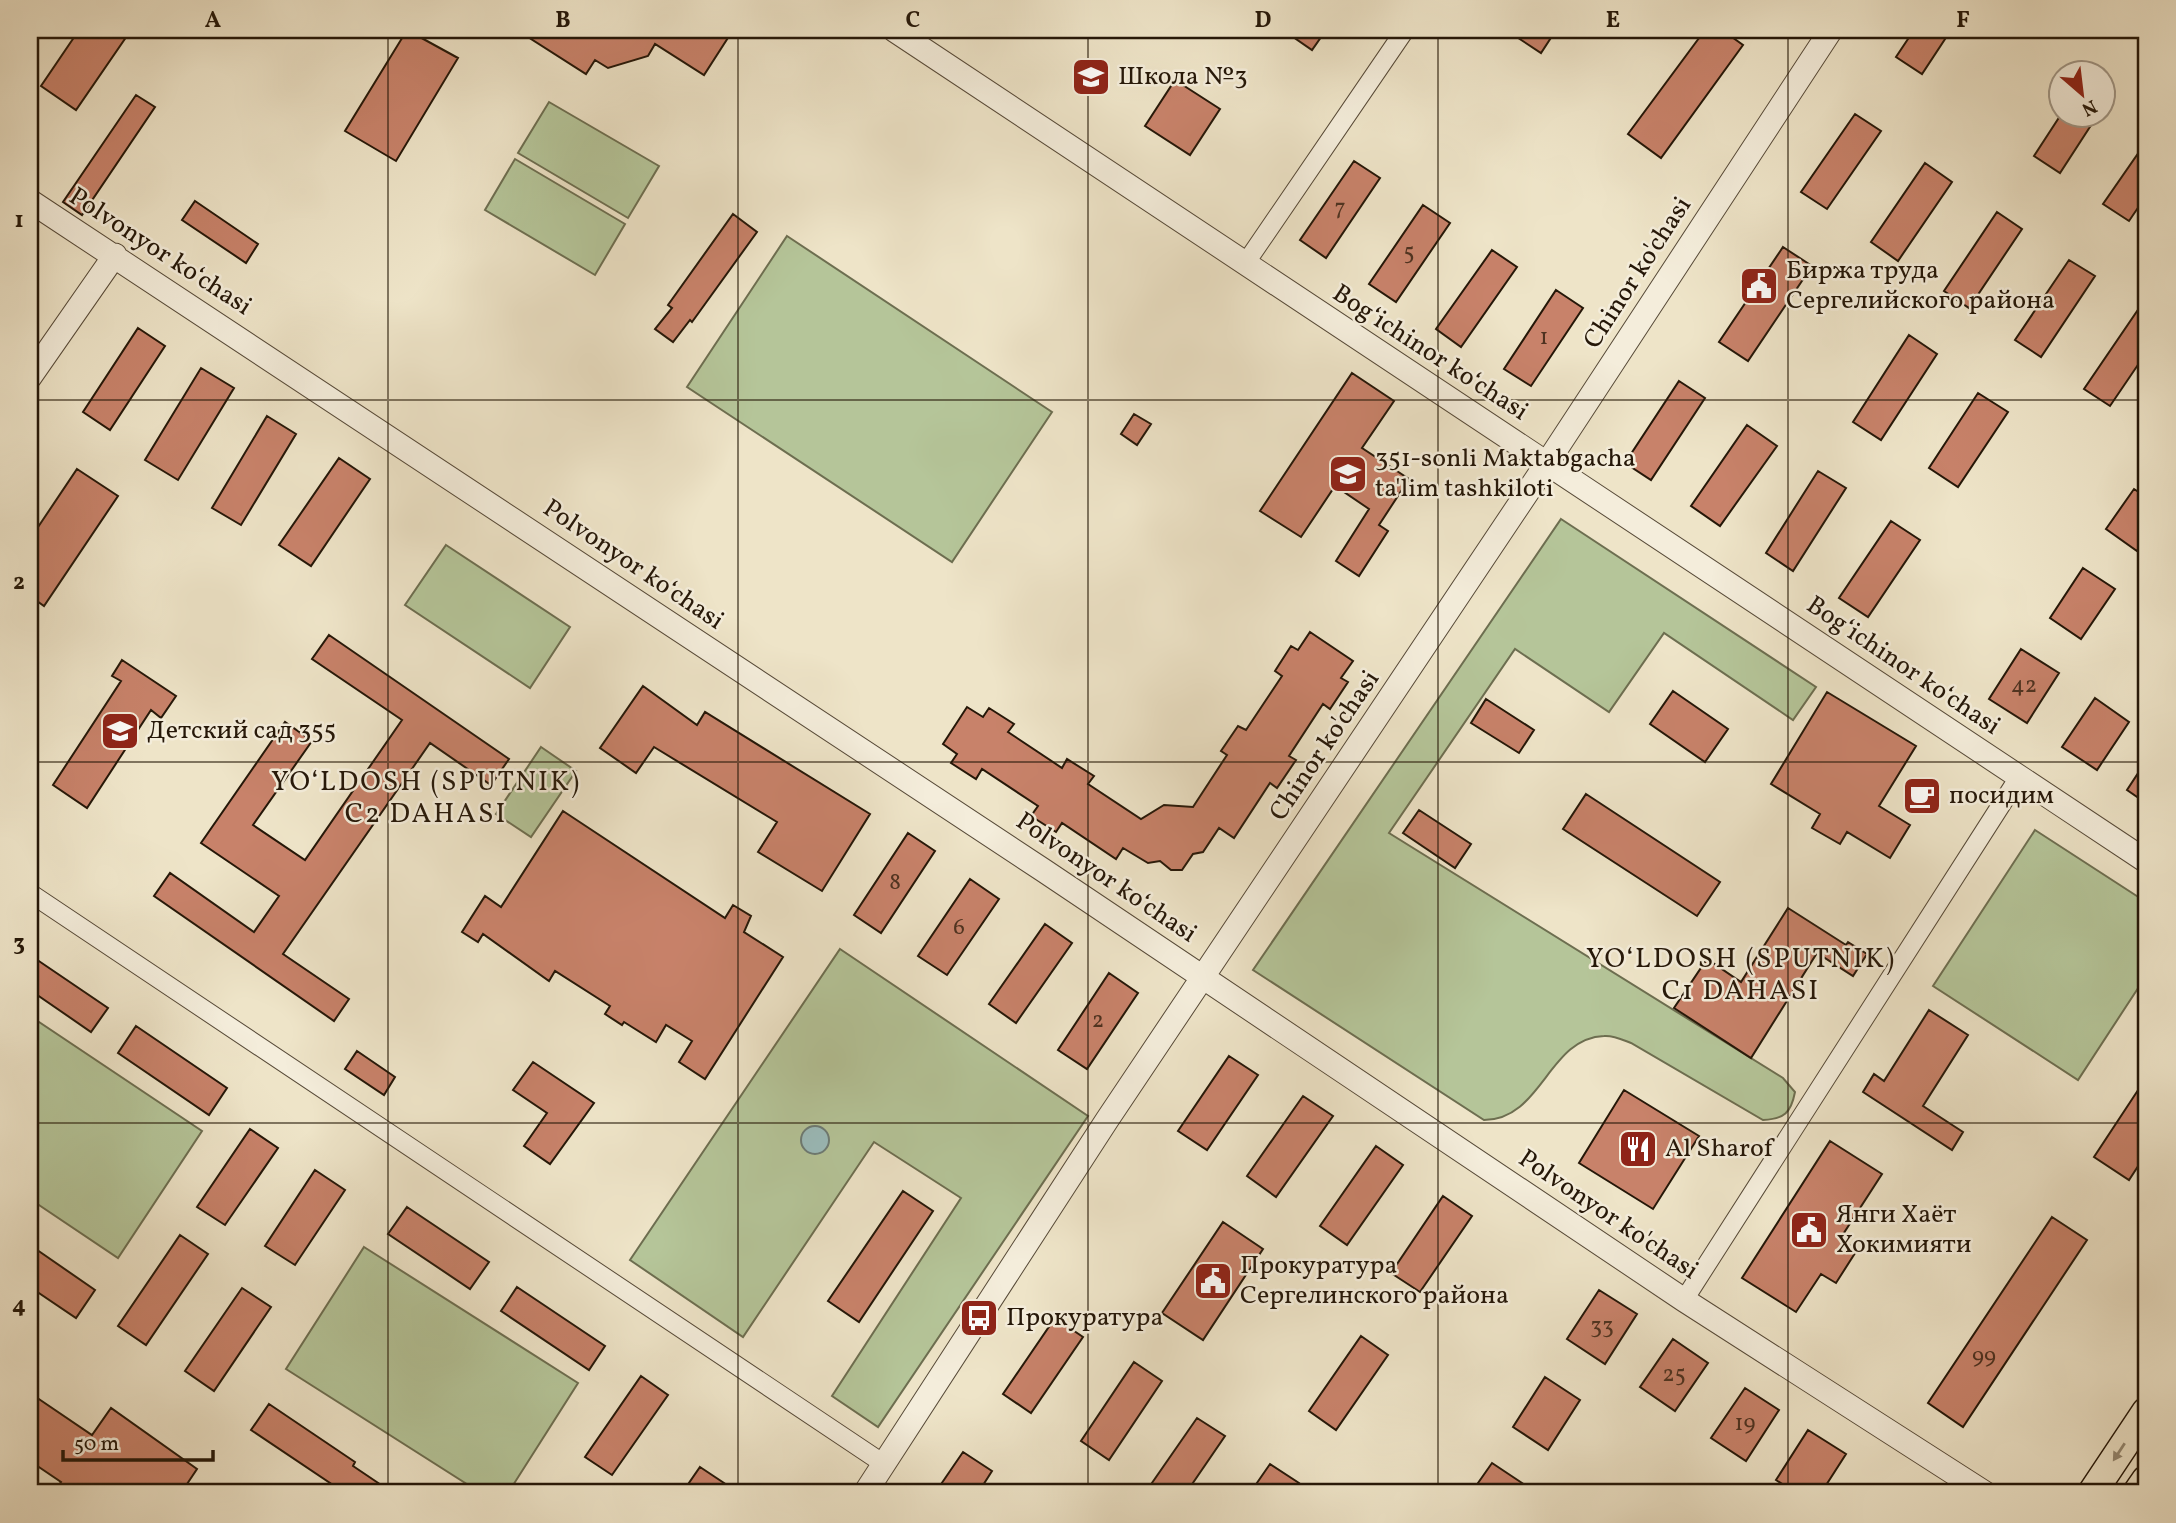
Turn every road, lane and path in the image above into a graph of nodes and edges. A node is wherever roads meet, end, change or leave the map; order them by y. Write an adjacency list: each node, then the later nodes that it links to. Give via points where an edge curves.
1 (894, 30): 6 (street, Bogʻichinor koʻchasi)
2 (1405, 30): 6 (street)
3 (1831, 30): 8 (street, Chinor ko'chasi)
4 (30, 201): 5 (street, Polvonyor koʻchasi)
5 (115, 254): 7 (street); 12 (street, Polvonyor koʻchasi)
6 (1245, 264): 8 (street, Bogʻichinor koʻchasi)
7 (30, 377)
8 (1547, 463): 9 (street, Bogʻichinor koʻchasi); 12 (street, Chinor ko'chasi)
9 (2019, 777): 10 (street, Bogʻichinor koʻchasi); 13 (street)
10 (2146, 861)
11 (30, 893): 15 (street)
12 (1204, 977): 13 (street, Polvonyor ko'chasi); 15 (street, Chinor ko'chasi)
13 (1684, 1300): 17 (street, Polvonyor ko'chasi)
14 (2146, 1412): 19 (main road, one-way to 19)
15 (884, 1464): 18 (street, Chinor ko'chasi)
16 (2146, 1480): 20 (main road)
17 (1978, 1491)
18 (865, 1493)
19 (2092, 1493)
20 (2137, 1493)

